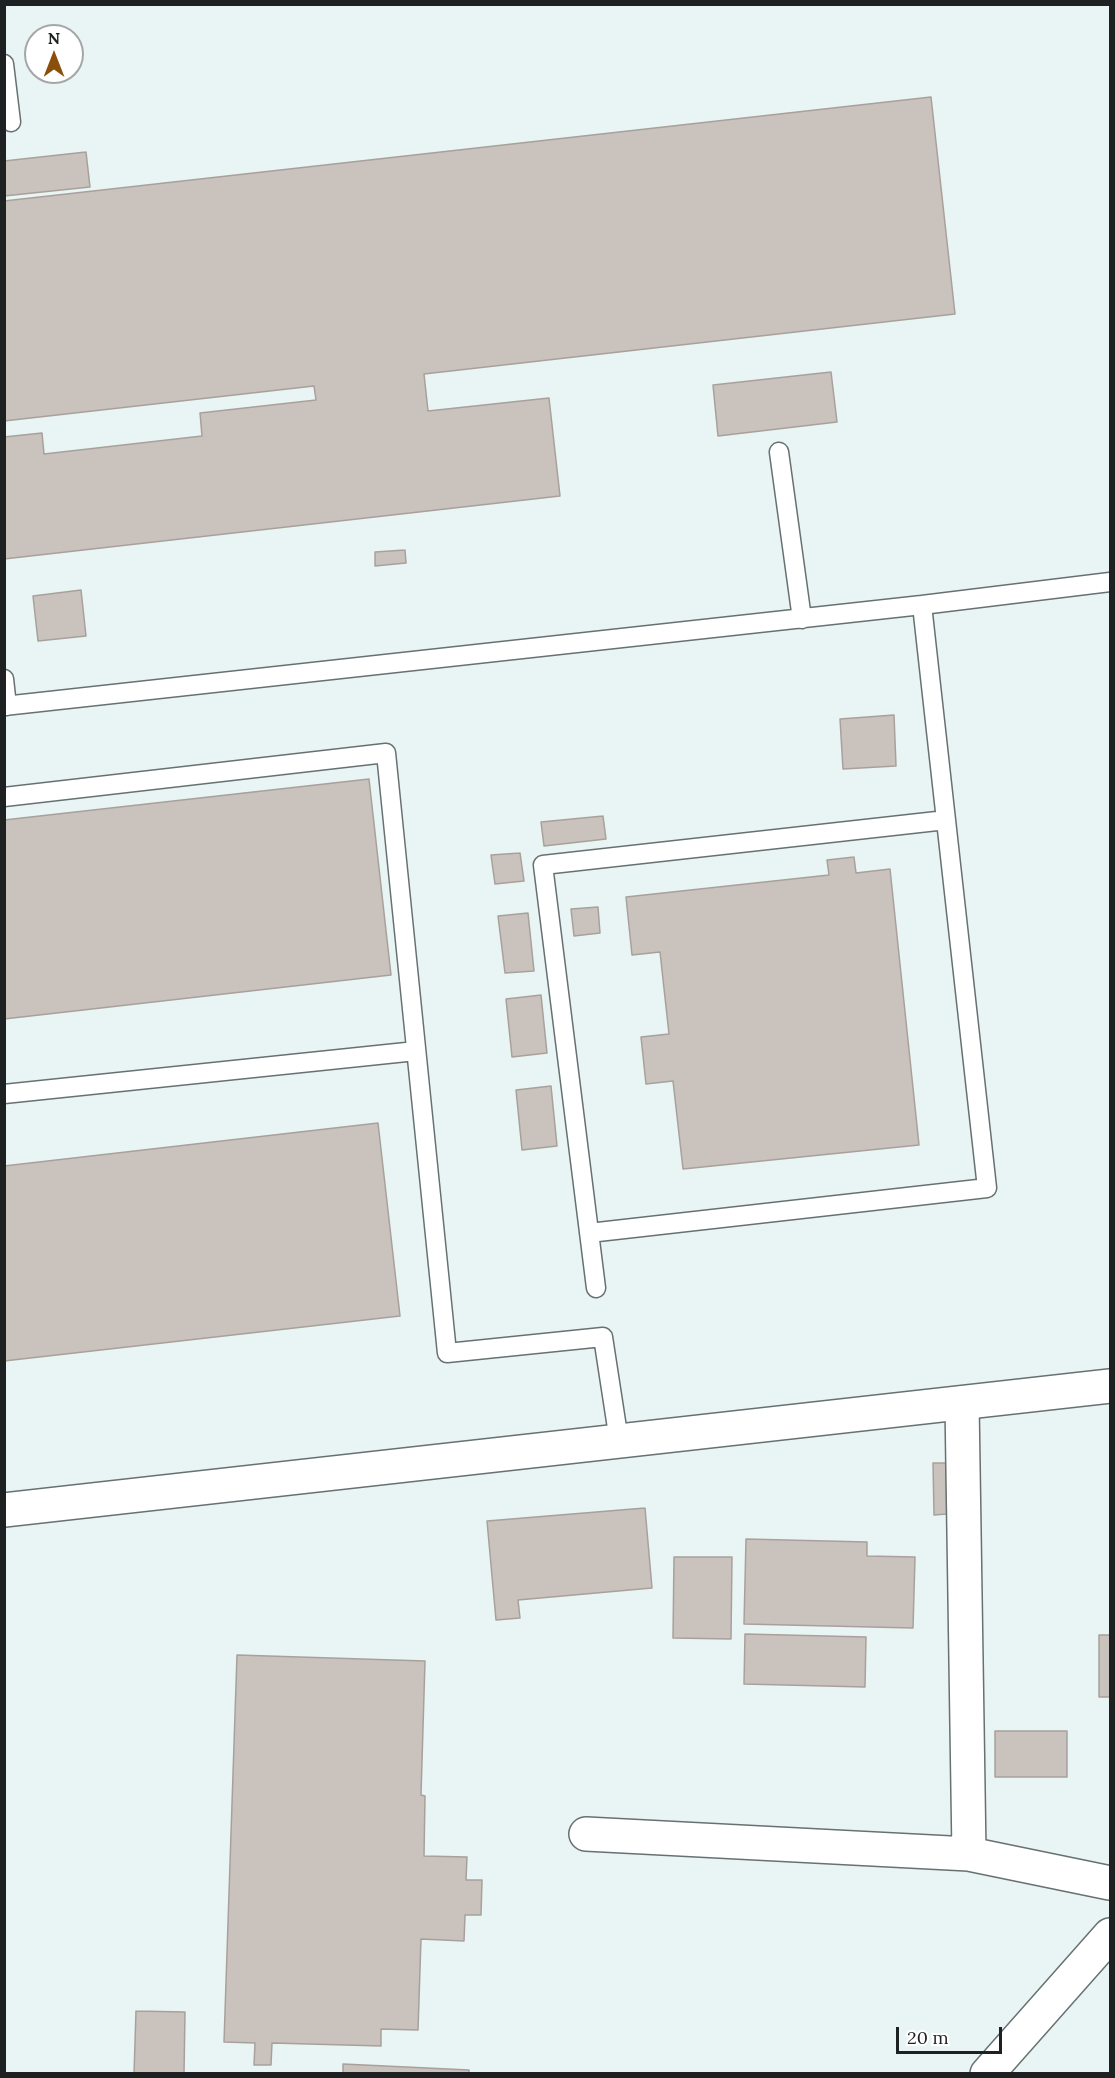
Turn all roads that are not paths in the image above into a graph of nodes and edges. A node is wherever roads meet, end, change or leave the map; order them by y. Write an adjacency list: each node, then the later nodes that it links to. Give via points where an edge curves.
1 (4, 64): 2 (lane)
2 (11, 123)
3 (779, 452): 6 (lane)
4 (1110, 582): 5 (lane)
5 (922, 606): 6 (lane); 10 (lane)
6 (802, 619): 8 (lane)
7 (4, 679): 8 (lane)
8 (6, 706)
9 (4, 797): 11 (lane, via 386,753)
10 (946, 820): 13 (lane, via 987,1188); 13 (lane, via 543,865)
11 (416, 1051): 12 (lane); 17 (lane, via 447,1353 603,1337)
12 (4, 1094)
13 (589, 1233): 14 (lane)
14 (596, 1288)
15 (1110, 1386): 16 (street)
16 (962, 1403): 17 (street); 20 (street)
17 (619, 1441): 18 (street)
18 (4, 1510)
19 (586, 1834): 20 (street)
20 (969, 1854): 21 (street)
21 (1110, 1884)
22 (1110, 1935): 23 (street)
23 (987, 2073)

